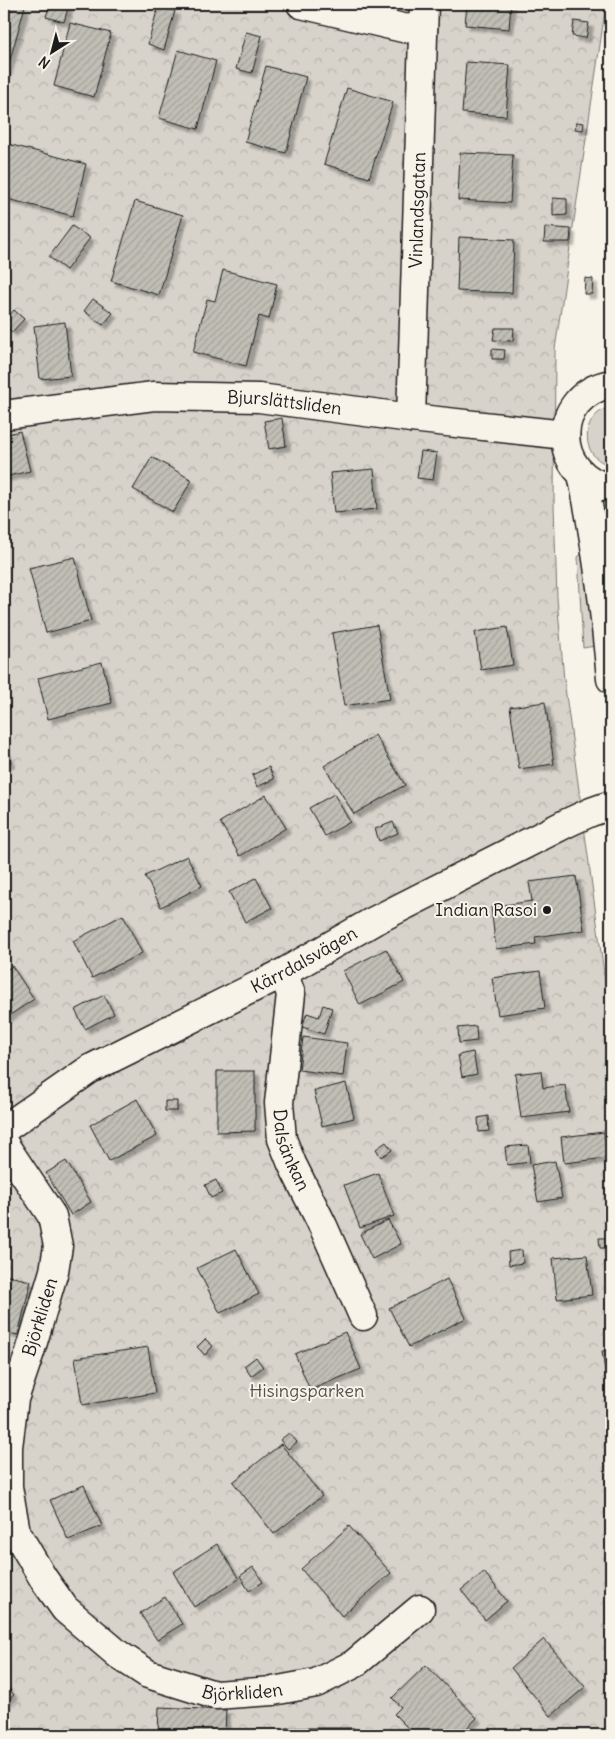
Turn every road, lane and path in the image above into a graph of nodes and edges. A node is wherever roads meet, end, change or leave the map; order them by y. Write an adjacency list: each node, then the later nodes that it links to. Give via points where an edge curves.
1 (301, 4): 2 (street, via 403,28)
2 (423, 17): 5 (street, Vinlandsgatan)
3 (611, 384): 6 (street, via 582,397 569,414)
4 (4, 415): 5 (street, Bjurslättsliden, via 154,396 259,398)
5 (411, 418): 6 (street, Bjurslättsliden)
6 (565, 435): 7 (street, via 569,457)
7 (582, 474): 8 (street); 9 (street, via 595,538)
8 (611, 488)
9 (611, 679)
10 (611, 805): 11 (street, Kärrdalsvägen, via 574,820 372,922)
11 (283, 973): 12 (street, Kärrdalsvägen, via 90,1069); 14 (street, Dalsänkan, via 290,994 279,1103 282,1139)
12 (4, 1129)
13 (4, 1144): 15 (street, Björkliden, via 52,1216 58,1246 54,1271 14,1399 8,1447 8,1487 16,1532 43,1578 119,1655 148,1674 215,1695 273,1691 316,1683 354,1664)
14 (364, 1316)
15 (420, 1609)

